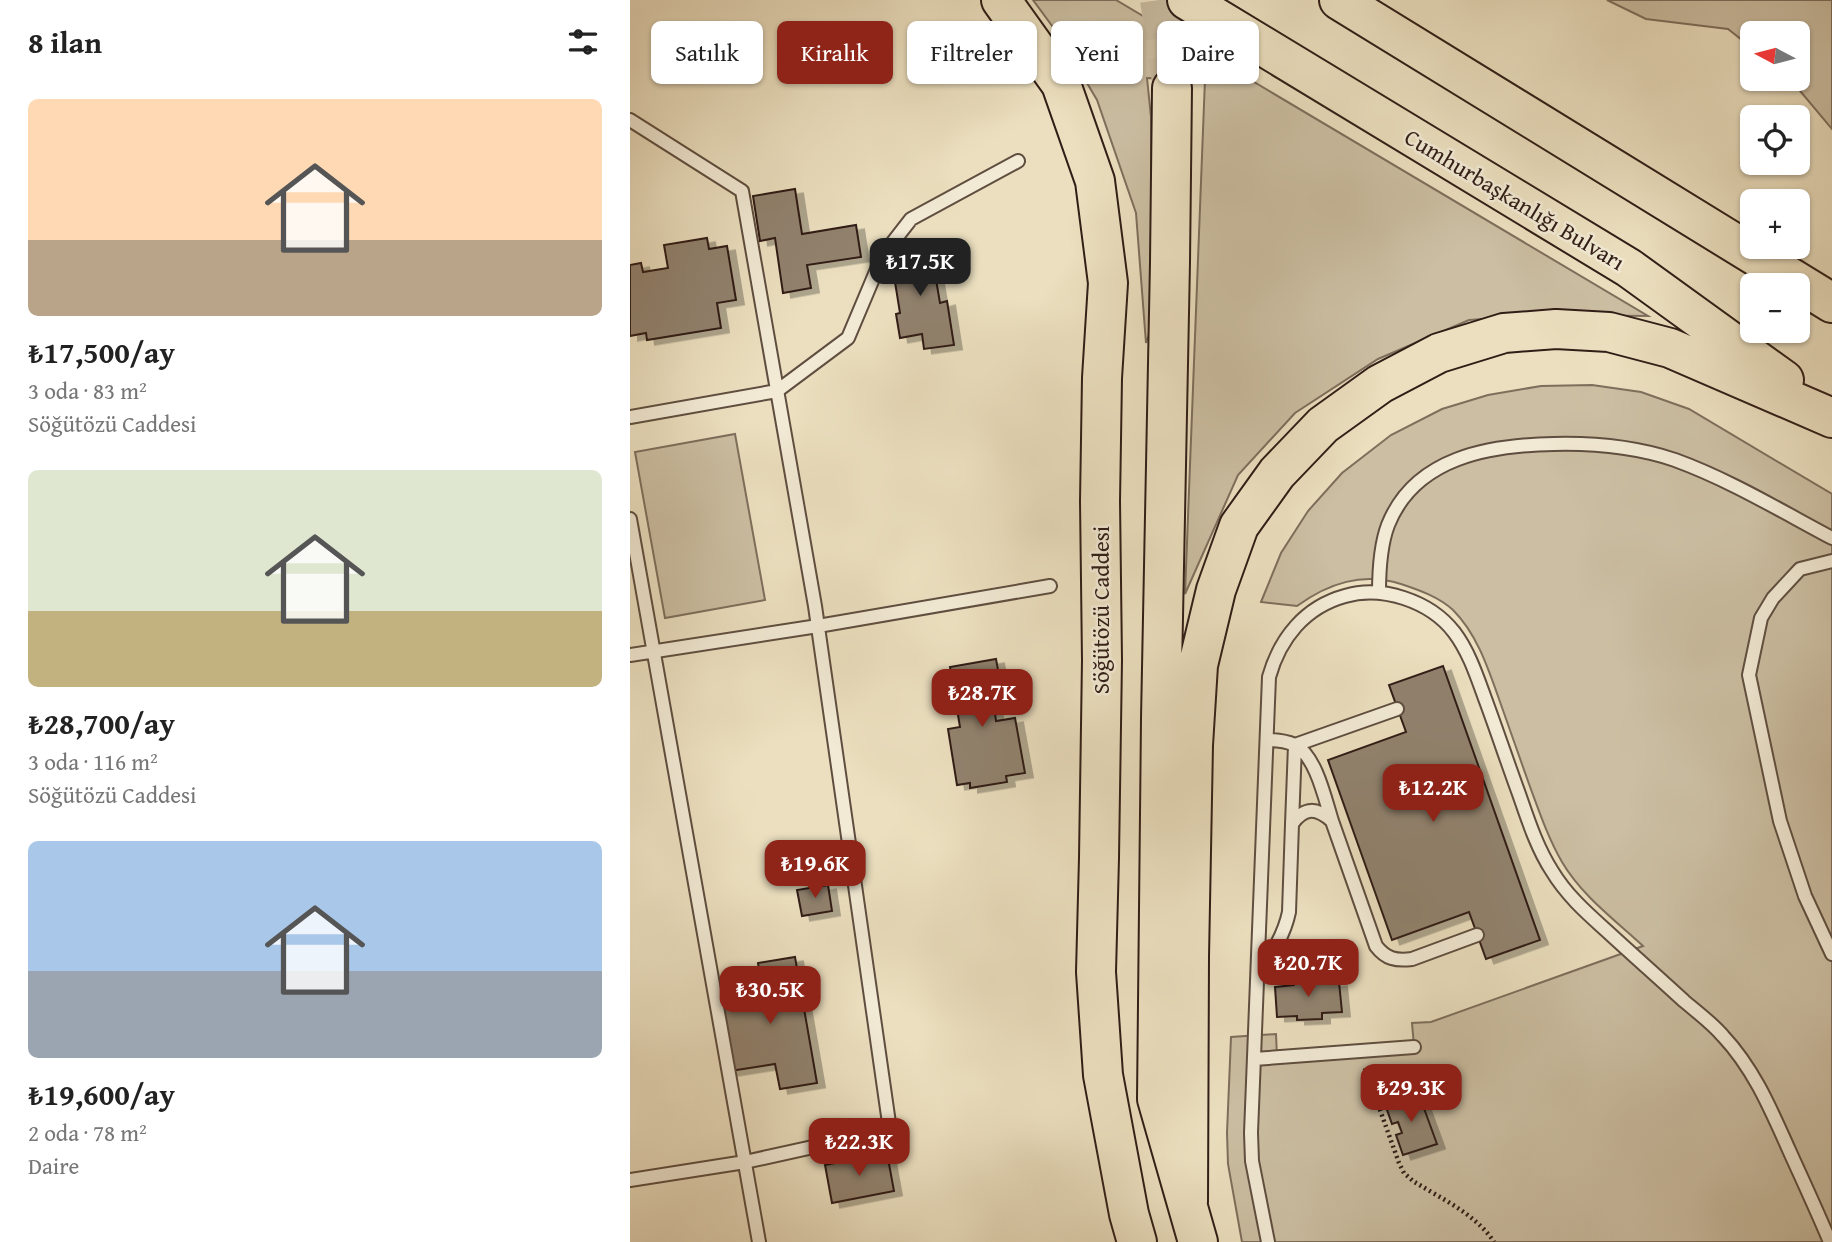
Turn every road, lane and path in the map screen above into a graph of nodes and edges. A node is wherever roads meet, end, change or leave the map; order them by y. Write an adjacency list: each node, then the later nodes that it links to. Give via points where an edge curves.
1 (1001, 0): 34 (main road, Söğütözü Caddesi, via 1061,84 1095,181 1108,283 1101,419 1096,972 1103,1075)
2 (1187, 0): 9 (main road, Cumhurbaşkanlığı Bulvarı, via 1629,268)
3 (1339, 0): 7 (main road)
4 (1172, 88): 32 (main road, via 1157,1099)
5 (633, 125): 8 (lane, via 742,191)
6 (1018, 161): 8 (lane, via 911,219 883,255 848,338)
7 (1832, 303)
8 (777, 391): 10 (lane); 16 (lane)
9 (1832, 416): 32 (main road, via 1670,348 1609,332 1556,328 1503,332 1439,353 1380,384 1323,425 1277,472 1240,526 1216,590 1198,665 1189,957)
10 (630, 417)
11 (630, 519): 17 (lane)
12 (1832, 538): 15 (lane, via 1674,460 1607,446 1505,447 1445,463 1419,481 1388,524)
13 (1832, 561): 25 (lane, via 1800,569 1773,598 1761,618 1749,675 1780,821 1805,896)
14 (1050, 586): 16 (lane)
15 (1379, 593): 20 (lane, via 1336,598 1305,616 1283,641 1269,677); 38 (lane, via 1428,609 1454,632 1478,678 1534,835 1552,871 1576,904 1723,1035 1743,1060 1775,1118)
16 (818, 626): 17 (lane); 30 (lane, via 891,1130)
17 (654, 651): 18 (lane); 30 (lane)
18 (630, 655)
19 (1397, 709): 21 (lane)
20 (1267, 740): 21 (lane); 26 (lane)
21 (1295, 745): 22 (lane, via 1312,765); 23 (lane)
22 (1332, 821): 23 (lane, via 1311,810); 24 (lane, via 1382,954 1412,959)
23 (1292, 824): 26 (lane, via 1289,912 1282,937)
24 (1478, 935)
25 (1832, 954)
26 (1258, 977): 29 (lane)
27 (1414, 1047): 28 (lane)
28 (1359, 1051): 29 (lane); 37 (path, via 1404,1173 1473,1219)
29 (1254, 1059): 36 (lane, via 1252,1161)
30 (745, 1162): 31 (lane); 33 (lane)
31 (630, 1180)
32 (1188, 1202): 35 (main road)
33 (759, 1242)
34 (1137, 1242)
35 (1198, 1242)
36 (1268, 1242)
37 (1494, 1242)
38 (1830, 1242)

